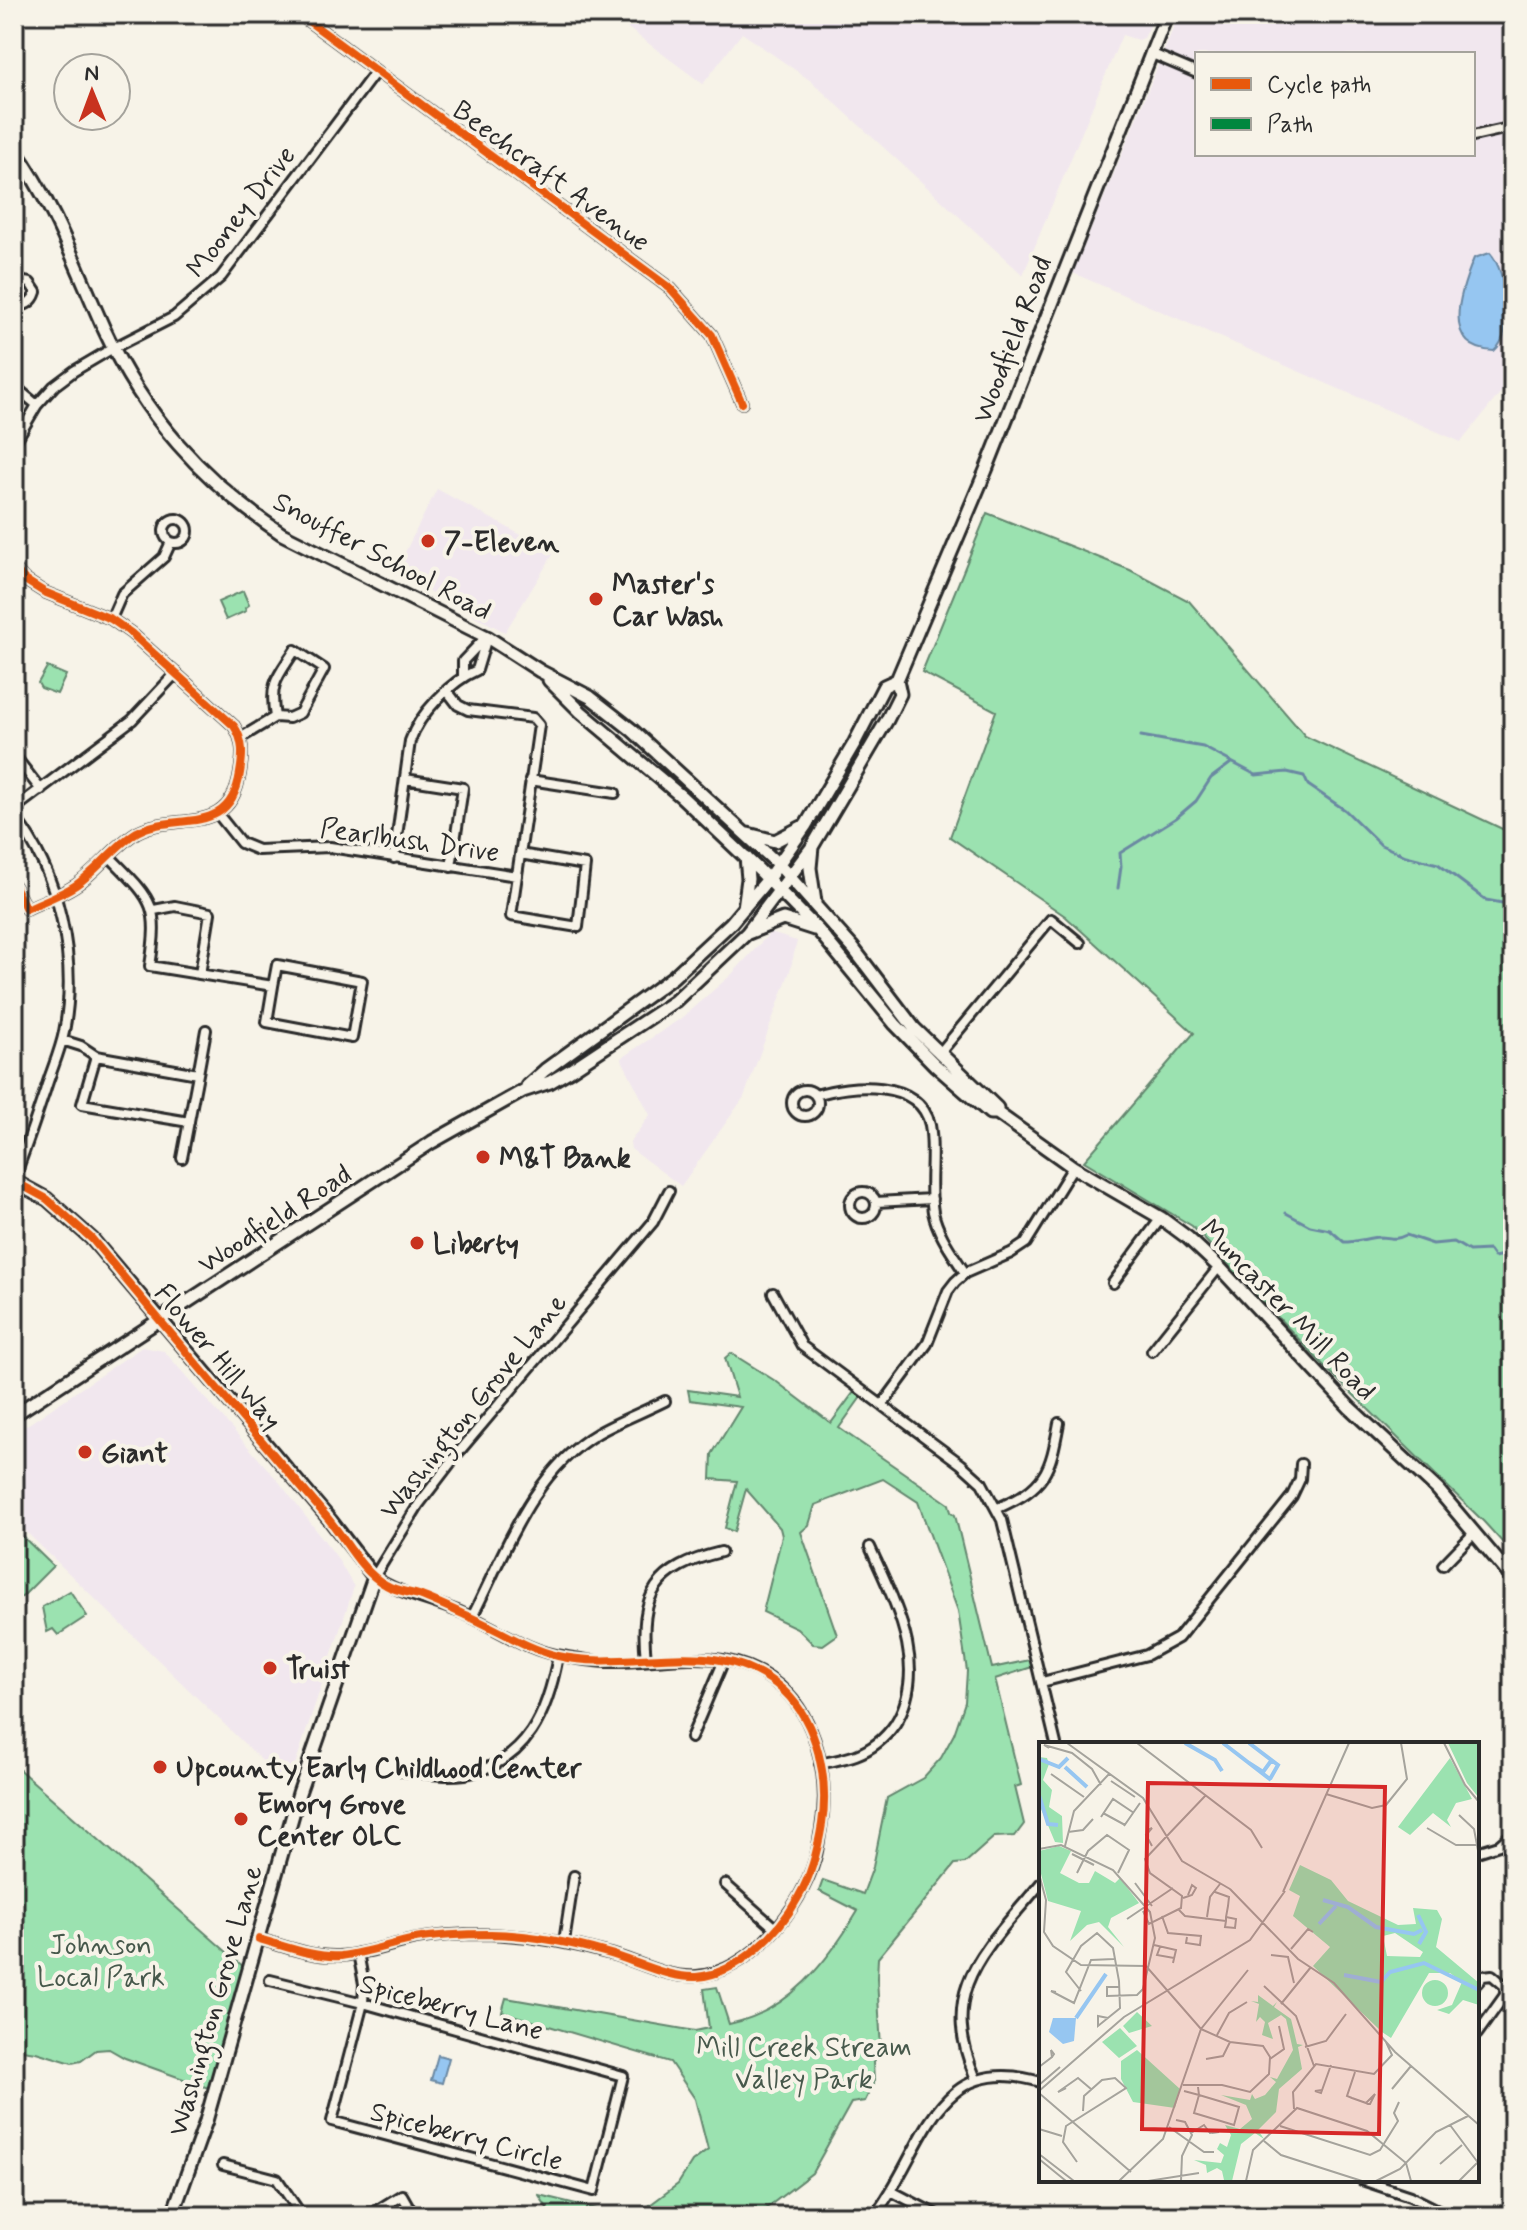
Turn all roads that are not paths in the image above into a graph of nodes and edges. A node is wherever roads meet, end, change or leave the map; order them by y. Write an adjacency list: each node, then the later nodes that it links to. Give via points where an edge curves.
1 (299, 14): 4 (street, Beechcraft Avenue)
2 (1167, 14): 3 (main road, Woodfield Road)
3 (1150, 53): 5 (street); 23 (main road, Woodfield Road)
4 (376, 71): 11 (street, Mooney Drive, via 221,277 174,317); 13 (street, Beechcraft Avenue, via 671,289 712,335)
5 (1195, 72)
6 (1513, 127): 7 (street)
7 (1475, 136)
8 (14, 149): 11 (main road, Snouffer School Road, via 57,221)
9 (14, 286): 10 (street, via 30,283 36,292 30,302)
10 (14, 305)
11 (113, 348): 14 (street, Mooney Drive, via 74,371); 19 (main road, Snouffer School Road, via 138,393 180,448 253,515 303,546)
12 (14, 386): 14 (street)
13 (742, 403)
14 (37, 405): 15 (street, Mooney Drive)
15 (14, 444)
16 (171, 542): 18 (street, via 164,557 122,594)
17 (14, 568): 18 (street, via 44,592)
18 (111, 619): 21 (street)
19 (487, 637): 20 (main road, Snouffer School Road); 22 (street, via 463,661); 22 (street, via 477,670)
20 (540, 671): 36 (main road, Snouffer School Road, via 590,697 632,730); 40 (main road, Snouffer School Road)
21 (176, 673): 26 (street); 30 (street, via 132,720)
22 (463, 676): 24 (street)
23 (897, 680): 35 (main road, Woodfield Road, via 884,686); 37 (main road, Woodfield Road, via 900,694 887,720)
24 (448, 692): 28 (street, via 414,727); 29 (street, via 468,710 536,721)
25 (275, 717): 25 (street, via 300,713 324,669 295,650 273,685); 26 (street)
26 (242, 737): 33 (street, via 236,788)
27 (14, 755): 30 (street)
28 (405, 779): 41 (street); 43 (street, via 463,788)
29 (530, 780): 31 (street); 38 (street)
30 (41, 790): 32 (street)
31 (615, 793)
32 (14, 809)
33 (217, 813): 39 (street, via 194,822 146,827); 41 (street, Pearlbush Drive, via 241,843 258,850 330,847)
34 (14, 816): 49 (street)
35 (806, 825): 36 (main road, via 775,841); 42 (main road, Woodfield Road)
36 (746, 834): 42 (main road, Snouffer School Road)
37 (812, 847): 45 (main road, Woodfield Road); 50 (main road)
38 (520, 854): 44 (street); 44 (street, via 585,865 578,927 511,916)
39 (109, 856): 49 (street); 52 (street)
40 (746, 857): 46 (main road, Snouffer School Road); 51 (main road)
41 (394, 858): 43 (street, Pearlbush Drive)
42 (779, 865): 45 (main road, Muncaster Mill Road); 46 (main road, Woodfield Road)
43 (451, 867): 44 (street, Pearlbush Drive)
44 (517, 876)
45 (790, 877): 48 (main road, Woodfield Road); 50 (main road, Muncaster Mill Road)
46 (768, 879): 48 (main road, Muncaster Mill Road); 51 (main road, Woodfield Road)
47 (14, 886): 49 (street, via 26,909)
48 (780, 890): 53 (main road, Muncaster Mill Road); 54 (main road, Woodfield Road)
49 (56, 896): 59 (street, via 67,962)
50 (815, 904): 60 (main road, Muncaster Mill Road)
51 (744, 908): 63 (main road, Woodfield Road, via 673,977)
52 (154, 910): 56 (street, via 150,966); 56 (street, via 175,906 210,913)
53 (818, 930): 54 (main road, via 783,919); 65 (main road, Muncaster Mill Road, via 921,1051 990,1113)
54 (747, 933): 63 (main road, Woodfield Road, via 702,979 646,1022 550,1082)
55 (1080, 943): 60 (street, via 1051,919)
56 (200, 974): 57 (street)
57 (273, 986): 57 (street, via 277,965 362,981 352,1038 267,1022)
58 (206, 1030): 62 (street)
59 (62, 1040): 61 (street); 69 (street)
60 (939, 1054): 65 (main road, Muncaster Mill Road)
61 (96, 1056): 62 (street); 66 (street, via 82,1104)
62 (198, 1074): 66 (street)
63 (523, 1091): 78 (main road, Woodfield Road, via 432,1142)
64 (816, 1095): 71 (street, via 886,1088 920,1106 930,1126)
65 (997, 1113): 68 (main road, Muncaster Mill Road)
66 (189, 1122): 67 (street)
67 (182, 1158)
68 (1073, 1167): 73 (main road, Muncaster Mill Road); 75 (street, via 1026,1243)
69 (14, 1179): 78 (main road, Flower Hill Way, via 68,1215)
70 (669, 1191): 90 (street, Washington Grove Lane, via 653,1222 419,1504)
71 (932, 1199): 72 (street); 75 (street, via 939,1233)
72 (876, 1202)
73 (1161, 1218): 74 (main road, Muncaster Mill Road); 76 (street)
74 (1219, 1267): 79 (street); 86 (main road, Muncaster Mill Road)
75 (965, 1273): 81 (street, via 948,1291 927,1344)
76 (1113, 1283)
77 (773, 1293): 81 (street, via 802,1346)
78 (160, 1321): 82 (main road, Woodfield Road); 90 (main road, Flower Hill Way)
79 (1152, 1351)
80 (665, 1401): 92 (street, via 597,1433 552,1472)
81 (882, 1405): 85 (street, via 961,1464)
82 (14, 1415)
83 (1059, 1423): 85 (street, via 1053,1458 1042,1480 1023,1497)
84 (1301, 1464): 96 (street, via 1292,1496 1178,1638 1147,1655)
85 (998, 1508): 96 (street)
86 (1474, 1533): 89 (street); 91 (main road, Muncaster Mill Road)
87 (870, 1547): 99 (street, via 905,1632 911,1668 908,1695 904,1709 878,1742)
88 (721, 1552): 94 (street, via 674,1567 658,1585 644,1616)
89 (1443, 1565)
90 (374, 1577): 92 (street); 107 (main road, Washington Grove Lane, via 299,1793)
91 (1513, 1579)
92 (472, 1617): 93 (street, via 519,1643)
93 (558, 1656): 94 (street); 100 (street, via 543,1714 517,1749 489,1767 465,1774)
94 (646, 1660): 95 (street)
95 (724, 1660): 97 (street); 99 (street, via 756,1670 788,1694 808,1725)
96 (1042, 1682): 98 (street)
97 (691, 1738)
98 (1056, 1742)
99 (820, 1764): 106 (street, via 823,1820 815,1860 799,1898)
100 (403, 1771)
101 (1513, 1833): 102 (street)
102 (1479, 1851)
103 (574, 1876): 108 (street)
104 (725, 1884): 106 (street)
105 (1039, 1885): 115 (street, via 983,1953 964,1991 960,2030)
106 (776, 1929): 108 (street, via 736,1963 696,1977 669,1974)
107 (259, 1939): 109 (street, via 318,1955); 120 (main road, Washington Grove Lane)
108 (564, 1942): 109 (street, via 465,1934 419,1938)
109 (358, 1953): 112 (street)
110 (270, 1980): 112 (street, Spiceberry Lane)
111 (1479, 1981): 113 (street, via 1492,1975 1505,1986 1505,1995)
112 (363, 2003): 114 (street, Spiceberry Lane); 114 (street, Spiceberry Circle, via 332,2121 594,2191)
113 (1479, 2031)
114 (623, 2076)
115 (976, 2079): 116 (street, via 1000,2076); 119 (street, via 937,2109)
116 (1039, 2082)
117 (223, 2165): 121 (street, via 277,2179)
118 (1368, 2182): 126 (street)
119 (891, 2191): 124 (street); 125 (street)
120 (175, 2215)
121 (302, 2216)
122 (368, 2216): 123 (street, via 402,2195)
123 (414, 2216)
124 (874, 2216)
125 (939, 2216)
126 (1450, 2216)

